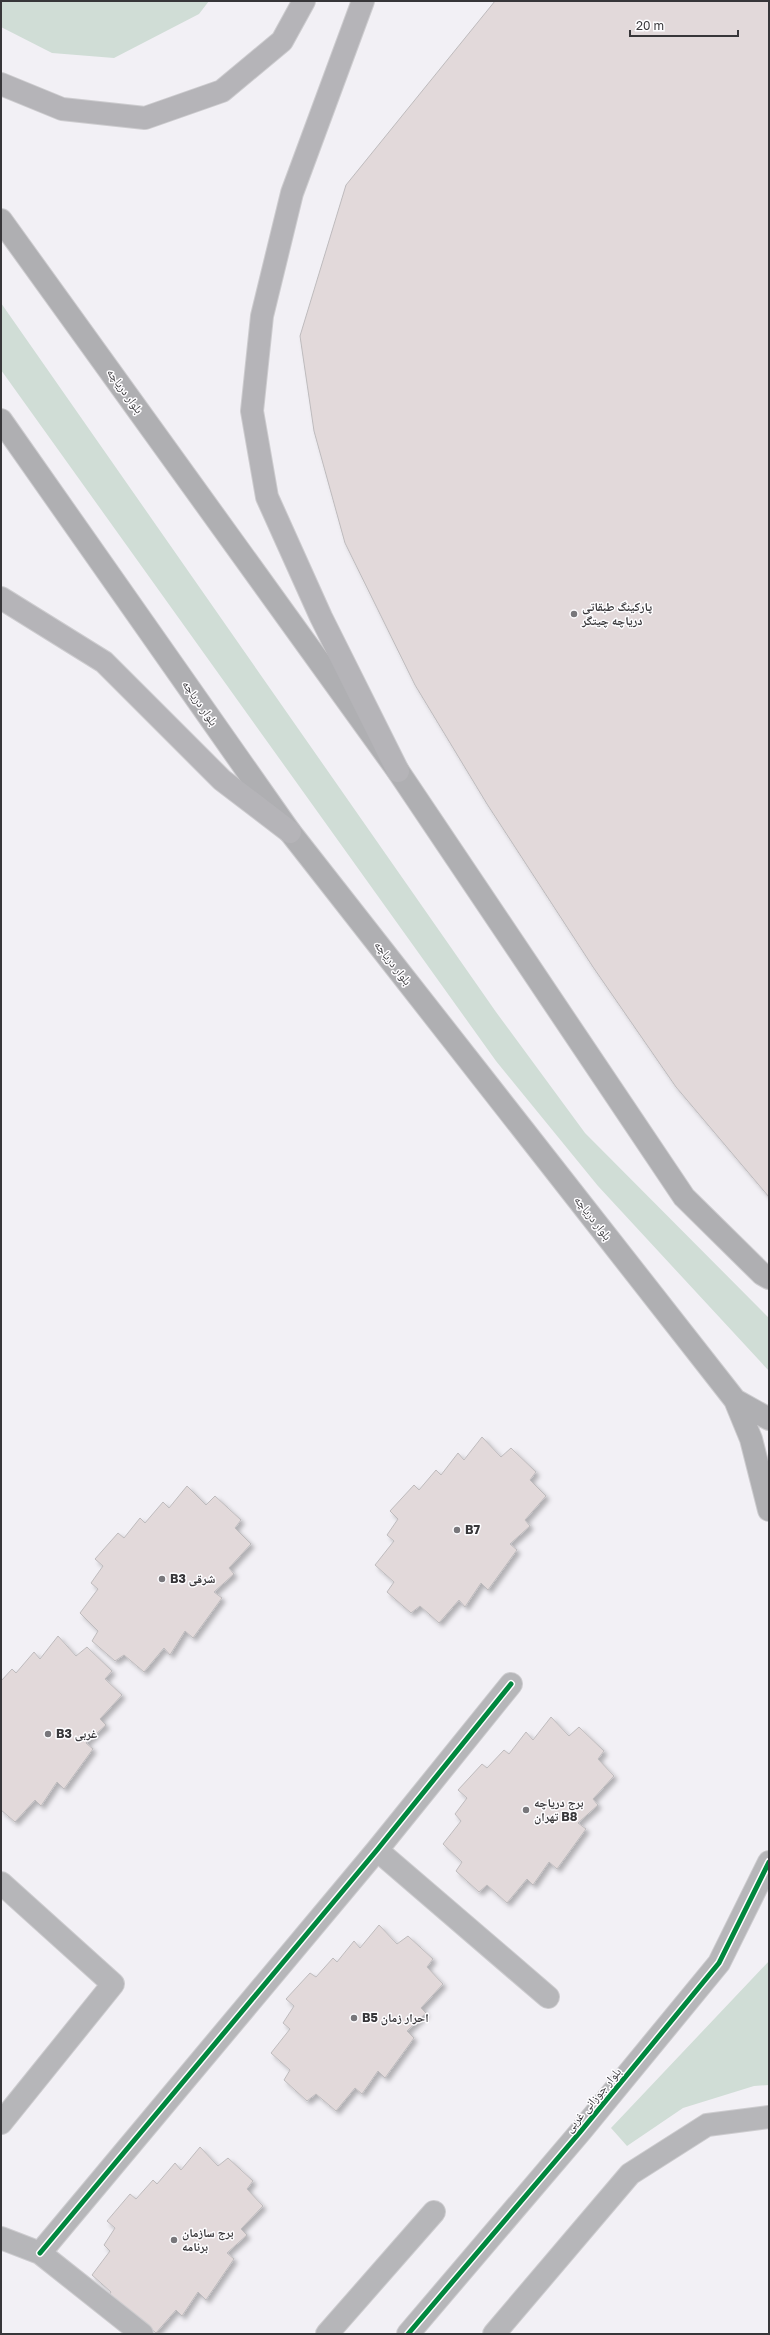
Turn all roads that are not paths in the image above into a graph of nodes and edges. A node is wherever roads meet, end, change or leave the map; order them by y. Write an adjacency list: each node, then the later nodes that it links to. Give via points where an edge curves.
1 (304, 1): 3 (highway, via 282,41 222,91 144,118 62,109)
2 (363, 1): 7 (highway, via 292,193 262,316 252,410 268,496 321,617)
3 (1, 84)
4 (1, 220): 7 (main road, بلوار دریاچه)
5 (1, 420): 8 (main road, بلوار دریاچه)
6 (1, 598): 8 (highway, via 104,662 222,780)
7 (398, 771): 9 (main road, بلوار دریاچه, via 684,1197)
8 (290, 832): 10 (main road, بلوار دریاچه)
9 (769, 1278)
10 (735, 1400): 11 (main road); 12 (main road, بلوار دریاچه, via 751,1439)
11 (769, 1419)
12 (769, 1510)
13 (510, 1684): 14 (street)
14 (377, 1850): 17 (street); 22 (street)
15 (769, 1862): 25 (street, بلوار جوزانی غربی, via 719,1963 581,2131)
16 (1, 1883): 19 (street, via 113,1984)
17 (548, 1997)
18 (769, 2117): 26 (street, via 707,2125 630,2174)
19 (1, 2123)
20 (434, 2212): 24 (street)
21 (1, 2238): 22 (street)
22 (40, 2253): 23 (street)
23 (142, 2334)
24 (327, 2334)
25 (408, 2334)
26 (494, 2334)

